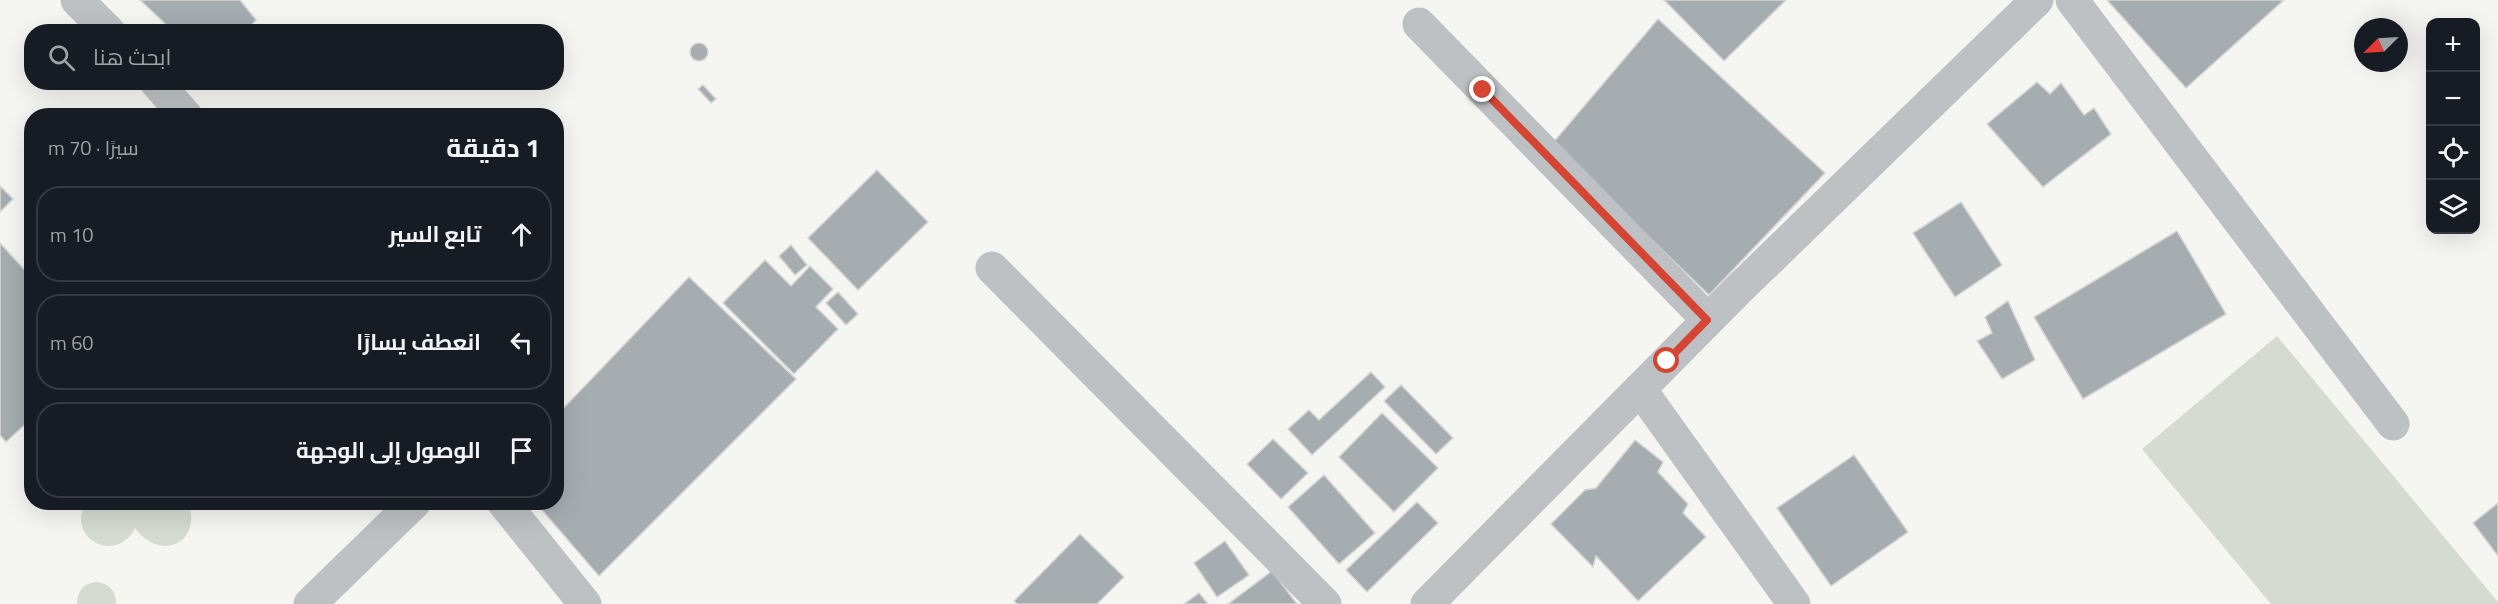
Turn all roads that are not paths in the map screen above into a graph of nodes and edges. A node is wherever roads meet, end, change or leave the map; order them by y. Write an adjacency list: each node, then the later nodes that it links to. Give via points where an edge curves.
1 (77, 0): 4 (street)
2 (2037, 0): 9 (street)
3 (2072, 0): 11 (street)
4 (101, 24)
5 (1419, 24): 9 (street)
6 (163, 90): 7 (street)
7 (179, 108)
8 (992, 268): 16 (street)
9 (1707, 320): 10 (street)
10 (1640, 389): 17 (street); 18 (street)
11 (2393, 424)
12 (407, 510): 14 (street)
13 (509, 510): 15 (street)
14 (310, 604)
15 (585, 604)
16 (1325, 604)
17 (1427, 604)
18 (1794, 604)

